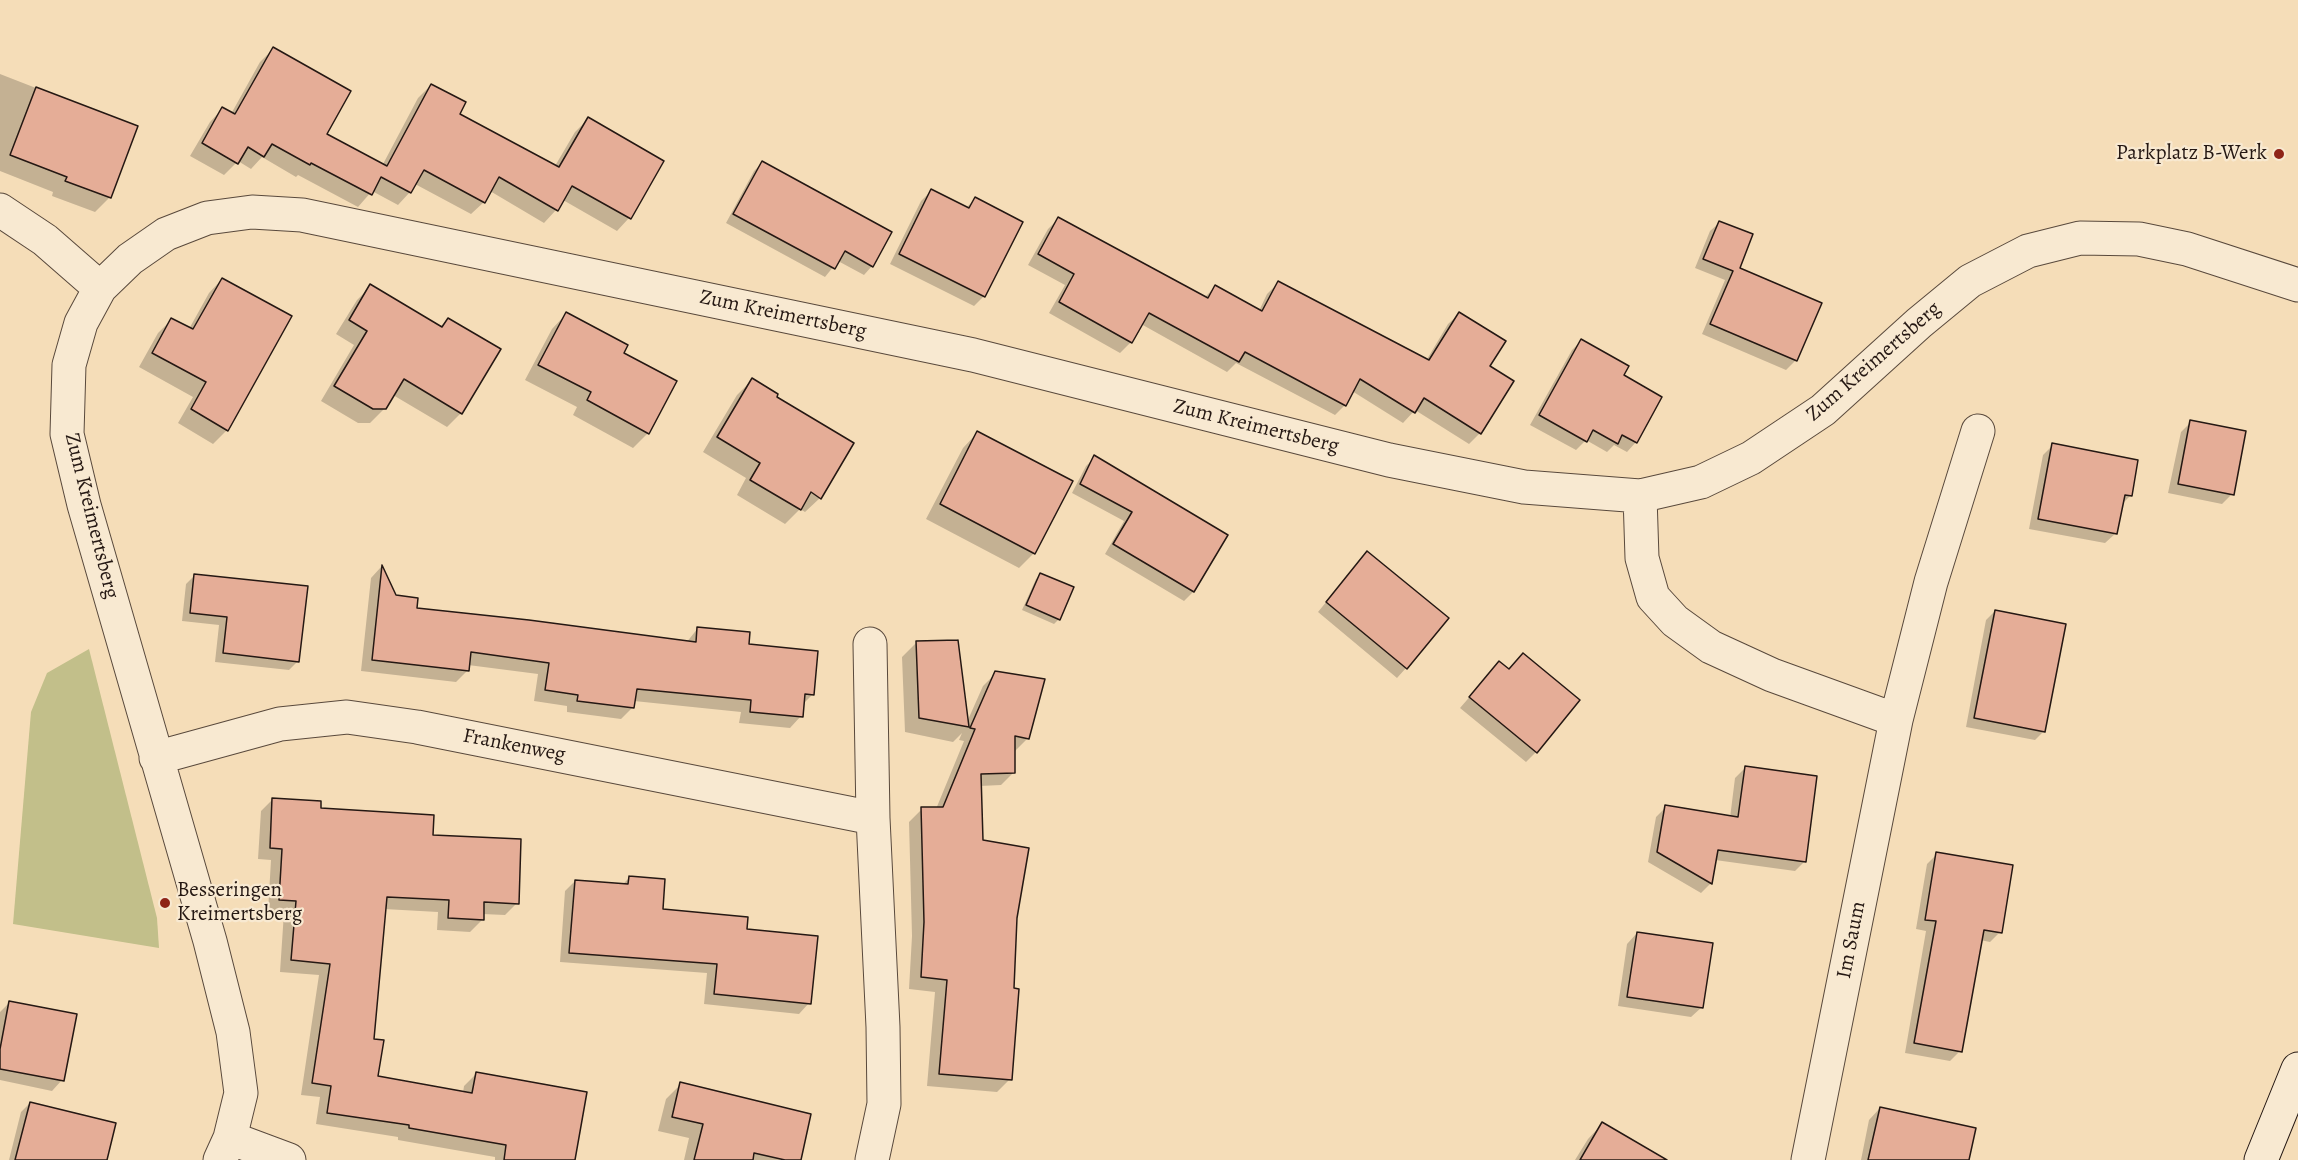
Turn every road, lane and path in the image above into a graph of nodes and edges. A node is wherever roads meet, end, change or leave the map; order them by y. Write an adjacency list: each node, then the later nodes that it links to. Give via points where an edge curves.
1 (0, 210): 3 (street, via 45,240)
2 (2298, 285): 5 (street, Zum Kreimertsberg, via 2187,249 2139,239 2080,238 2028,251 1970,281 1823,410 1751,458 1701,482)
3 (100, 288): 5 (street, Zum Kreimertsberg, via 130,259 166,234 207,218 252,212 302,214 973,355 1389,460 1524,487); 8 (street, Zum Kreimertsberg, via 81,323 69,365 67,434)
4 (1978, 431): 7 (street, Im Saum, via 1931,582)
5 (1640, 496): 7 (street, via 1642,558 1653,597 1675,621 1711,647 1762,671)
6 (870, 644): 9 (street)
7 (1896, 720): 14 (street, Im Saum)
8 (156, 758): 9 (street, Frankenweg, via 280,724 347,717 417,727); 11 (street, Zum Kreimertsberg, via 233,1032 240,1093)
9 (873, 818): 13 (street, via 884,1104)
10 (2298, 1069): 15 (street)
11 (225, 1149): 12 (street)
12 (289, 1160)
13 (872, 1160)
14 (1809, 1160)
15 (2261, 1160)

